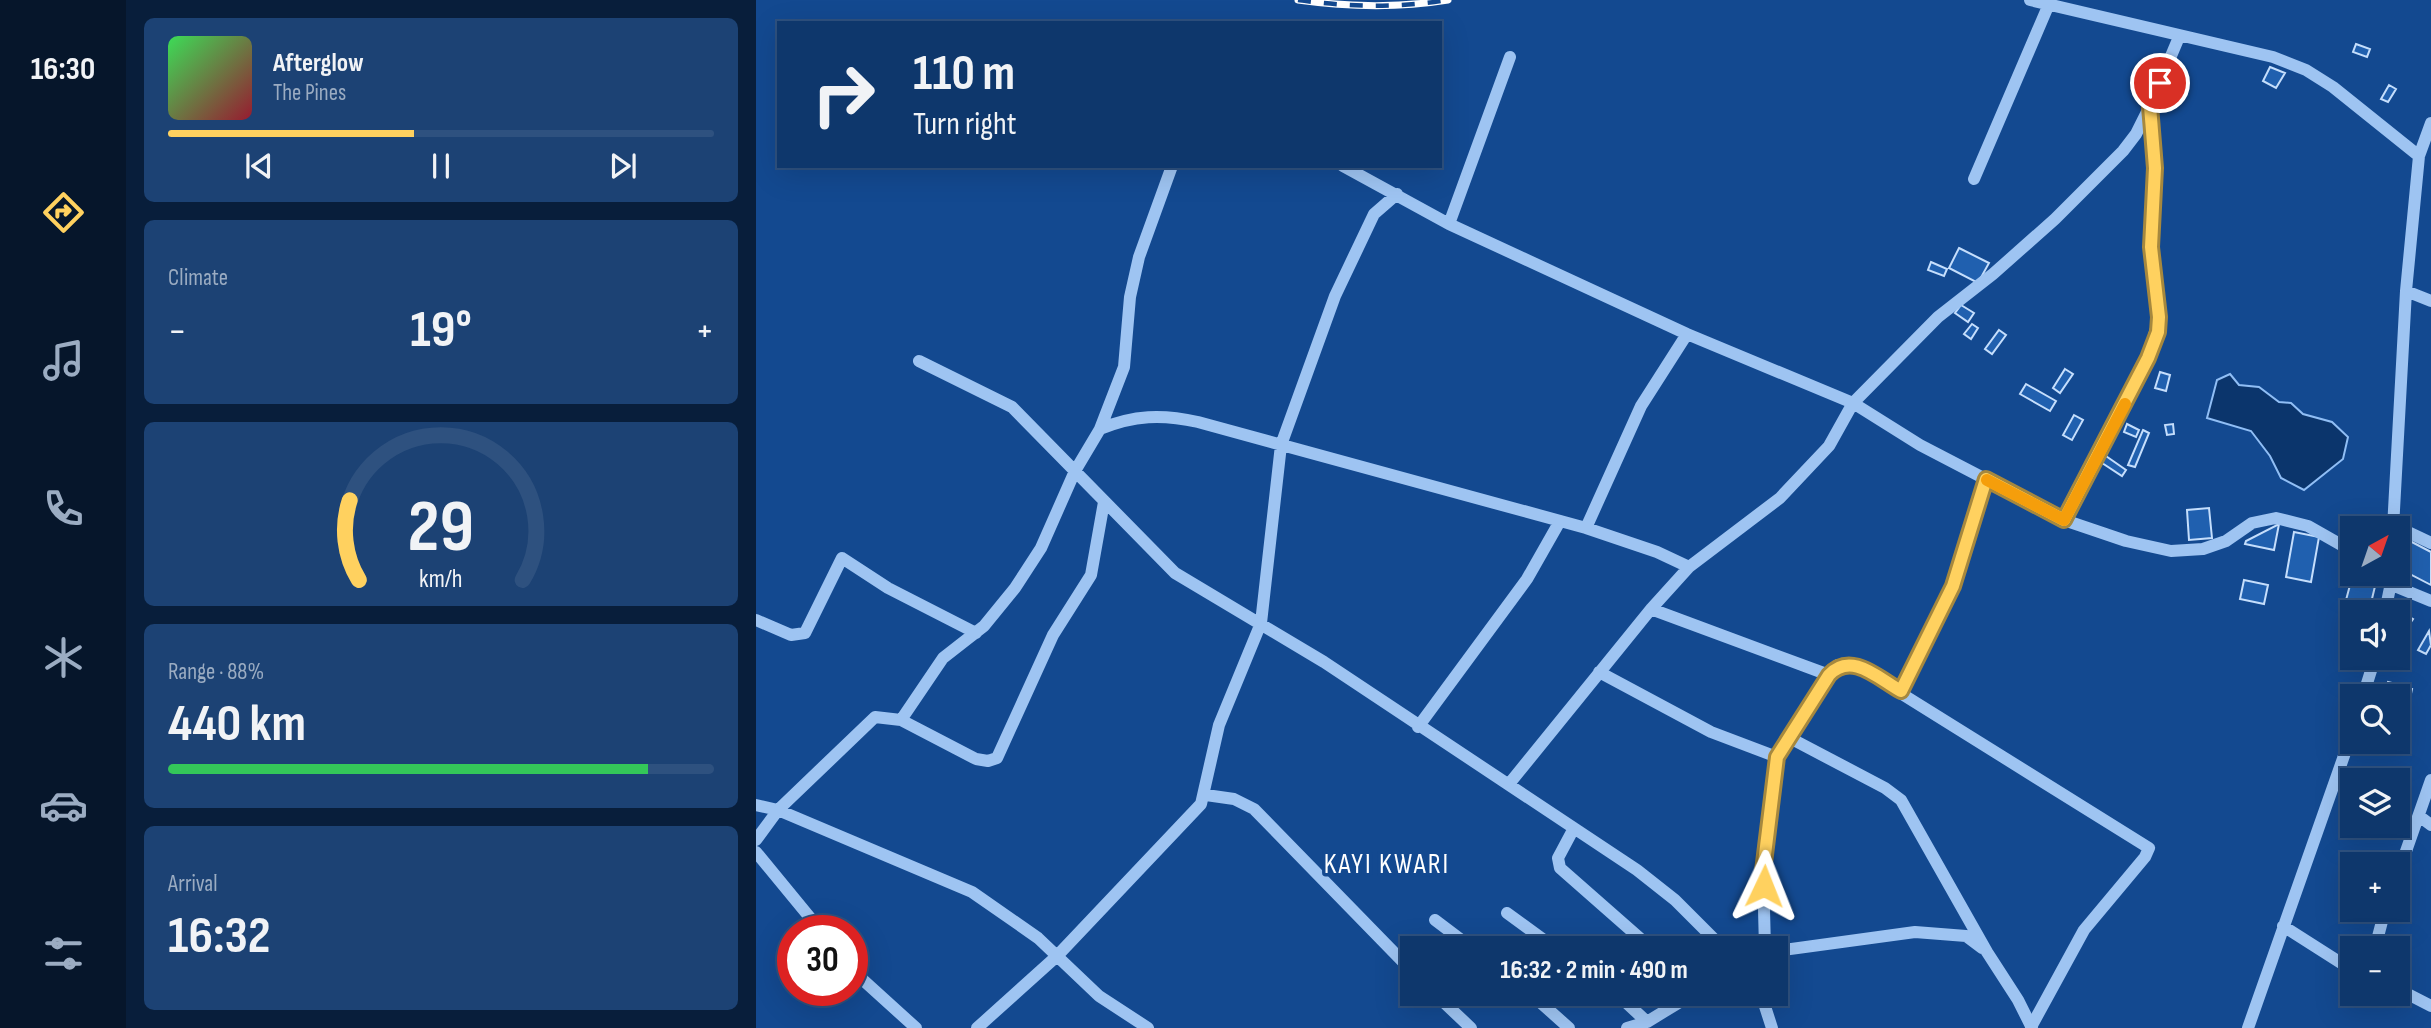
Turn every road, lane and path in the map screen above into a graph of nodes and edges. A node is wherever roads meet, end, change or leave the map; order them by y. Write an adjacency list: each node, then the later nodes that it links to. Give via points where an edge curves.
1 (2030, 0): 2 (street)
2 (2049, 4): 3 (street); 10 (street)
3 (2179, 37): 5 (street); 7 (street, via 2273,57 2306,70)
4 (1510, 57): 12 (street)
5 (2150, 106): 17 (street, via 2136,134 2113,160 1993,274 1938,317); 24 (street, via 2155,168 2151,247 2158,332)
6 (2431, 123): 7 (street)
7 (2419, 156): 13 (street)
8 (1171, 168): 18 (street, via 1139,257 1130,297 1124,367)
9 (1347, 168): 11 (street)
10 (1974, 179)
11 (1397, 194): 12 (street); 19 (street, via 1374,214 1335,296)
12 (1449, 224): 15 (street)
13 (2406, 290): 14 (street); 23 (street)
14 (2431, 300)
15 (1687, 334): 17 (street); 26 (street, via 1641,406)
16 (919, 361): 20 (street, via 1012,407)
17 (1853, 403): 21 (street); 30 (street, via 1815,464 1780,498)
18 (1100, 429): 19 (street, via 1144,416 1171,416); 20 (street)
19 (1281, 444): 25 (street); 35 (street)
20 (1075, 471): 22 (street); 36 (street, via 1041,548 1015,588)
21 (1986, 479): 24 (street); 39 (street, via 1953,586)
22 (1104, 502): 35 (street, via 1175,573); 40 (street, via 1091,575 1053,635 997,758 976,759)
23 (2394, 516)
24 (2064, 520): 29 (street, via 2171,551 2203,550 2252,523 2276,518 2308,526)
25 (1560, 521): 26 (street); 41 (street, via 1527,579)
26 (1586, 528): 30 (street)
27 (2410, 534): 28 (street)
28 (2431, 543)
29 (2340, 544)
30 (1689, 567): 33 (street)
31 (2404, 586): 32 (street)
32 (2431, 601)
33 (1651, 609): 37 (street); 38 (street)
34 (756, 620): 36 (street, via 791,635 805,633 842,558 888,588)
35 (1261, 623): 41 (street); 47 (street, via 1219,725)
36 (976, 633): 40 (street, via 943,658)
37 (1599, 673): 44 (street, via 1711,732); 46 (street)
38 (1829, 675): 39 (street, via 1846,663); 42 (street)
39 (1901, 691): 87 (street, via 2149,848 2084,930)
40 (901, 720): 49 (street, via 876,717)
41 (1418, 727): 46 (street)
42 (1788, 737): 44 (street); 66 (street, via 1901,800)
43 (2344, 754): 59 (street)
44 (1777, 757): 64 (street, via 1763,871)
45 (2431, 780): 50 (street)
46 (1509, 783): 52 (street)
47 (1206, 795): 67 (street, via 1195,813); 68 (street, via 1234,799 1254,809)
48 (756, 805): 49 (street)
49 (778, 810): 53 (street); 67 (street, via 972,892)
50 (2419, 816): 51 (street); 55 (street)
51 (2431, 825)
52 (1574, 828): 62 (street, via 1558,858 1560,868); 63 (street, via 1675,900)
53 (756, 840)
54 (756, 852): 57 (street)
55 (2406, 852)
56 (1507, 913): 61 (street)
57 (808, 915)
58 (1435, 920): 60 (street)
59 (2283, 926): 69 (street); 79 (street)
60 (1456, 936)
61 (1539, 936)
62 (1637, 936)
63 (1711, 936)
64 (1765, 936)
65 (1788, 950): 66 (street, via 1934,932 1966,936)
66 (1987, 952): 87 (street)
67 (1057, 956): 81 (street); 82 (street, via 1100,996)
68 (1400, 959)
69 (2340, 962)
70 (868, 984): 80 (street)
71 (2410, 995): 77 (street)
72 (1448, 1006): 83 (street)
73 (1544, 1006): 84 (street)
74 (1630, 1006): 78 (street)
75 (1673, 1006): 78 (street)
76 (1765, 1006): 86 (street)
77 (2431, 1006)
78 (1647, 1022): 85 (street)
79 (2250, 1027)
80 (916, 1028)
81 (977, 1028)
82 (1148, 1028)
83 (1471, 1028)
84 (1569, 1028)
85 (1627, 1028)
86 (1772, 1028)
87 (2031, 1028)

